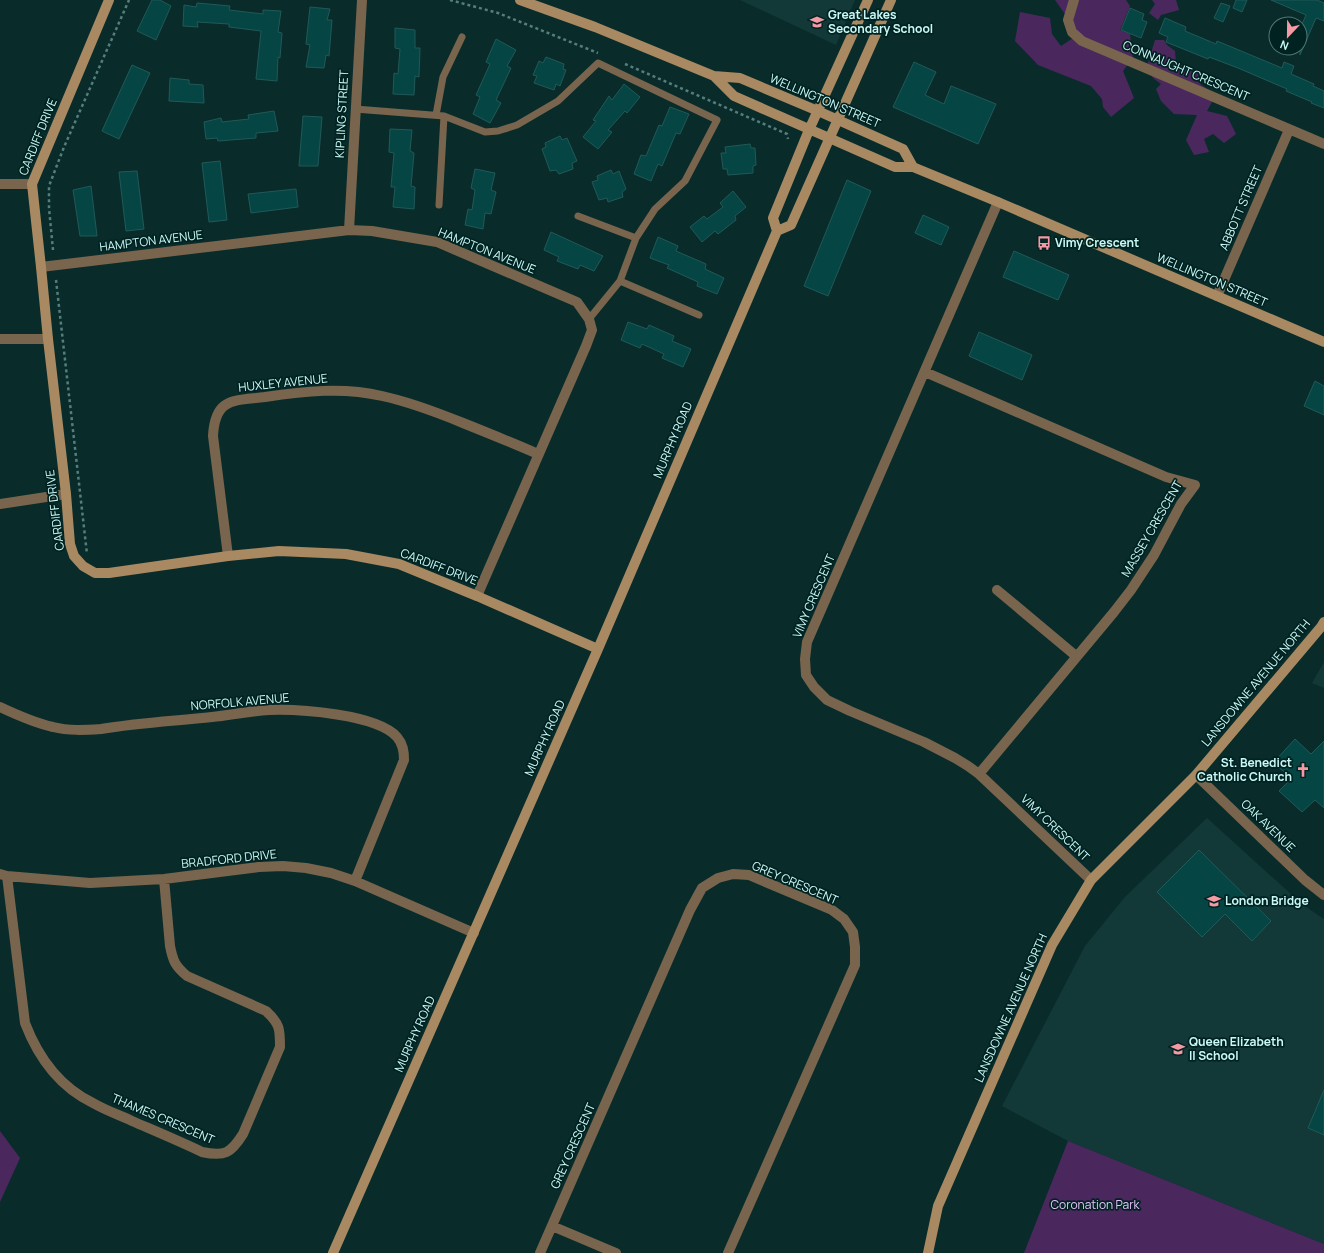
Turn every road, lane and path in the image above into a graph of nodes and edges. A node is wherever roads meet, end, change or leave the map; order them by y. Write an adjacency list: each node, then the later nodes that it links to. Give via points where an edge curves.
1 (109, 0): 21 (street, CARDIFF DRIVE)
2 (129, 0): 28 (path, via 49,186)
3 (362, 0): 10 (street, KIPLING STREET)
4 (520, 0): 9 (street, WELLINGTON STREET, via 595,27)
5 (868, 0): 11 (street, MURPHY ROAD)
6 (891, 0): 14 (street)
7 (1074, 0): 16 (street, CONNAUGHT CRESCENT, via 1068,20 1072,32 1082,40)
8 (462, 37): 12 (lane, via 444,77)
9 (714, 76): 11 (street, WELLINGTON STREET, via 740,78); 15 (street, WELLINGTON STREET, via 734,96)
10 (355, 109): 12 (lane); 25 (street, KIPLING STREET)
11 (818, 111): 14 (street, WELLINGTON STREET); 15 (street, MURPHY ROAD)
12 (436, 115): 13 (lane)
13 (444, 116): 23 (lane); 27 (lane, via 485,132 517,125 558,101 598,63 717,120 686,182 654,209)
14 (838, 120): 17 (street); 19 (street, WELLINGTON STREET, via 903,149)
15 (810, 130): 17 (street, WELLINGTON STREET); 26 (street, MURPHY ROAD, via 773,218)
16 (1289, 130): 18 (street, CONNAUGHT CRESCENT); 32 (street, ABBOTT STREET)
17 (830, 138): 19 (street, WELLINGTON STREET, via 895,167); 26 (street, via 791,225)
18 (1324, 144)
19 (913, 167): 22 (street, WELLINGTON STREET)
20 (0, 184): 21 (street)
21 (32, 184): 29 (street, CARDIFF DRIVE)
22 (998, 202): 32 (street, WELLINGTON STREET); 38 (street, VIMY CRESCENT)
23 (439, 206)
24 (578, 216): 27 (lane)
25 (349, 230): 29 (street, HAMPTON AVENUE); 34 (street, HAMPTON AVENUE, via 372,231 437,242 577,302)
26 (777, 231): 47 (street, MURPHY ROAD)
27 (636, 238): 31 (lane)
28 (53, 250)
29 (41, 267): 35 (street, CARDIFF DRIVE)
30 (56, 280): 42 (path)
31 (620, 281): 33 (lane); 34 (lane)
32 (1217, 296): 37 (street, WELLINGTON STREET)
33 (699, 315)
34 (589, 319): 39 (street, via 592,330 586,346)
35 (48, 339): 36 (street); 40 (street, CARDIFF DRIVE)
36 (0, 340)
37 (1324, 342)
38 (925, 372): 48 (street, MASSEY CRESCENT, via 1166,477 1195,485 1180,504 1154,555 1131,590); 50 (street, VIMY CRESCENT, via 807,642 806,675 827,700 930,745 956,758)
39 (538, 454): 43 (street, HUXLEY AVENUE, via 428,409 382,396 336,390 286,393 225,404 218,412 213,436); 45 (street)
40 (66, 494): 41 (street); 43 (street, CARDIFF DRIVE, via 70,544 74,556 83,566 95,573)
41 (0, 504)
42 (87, 555)
43 (228, 556): 45 (street, CARDIFF DRIVE, via 279,551 346,554 399,564)
44 (997, 590): 48 (street)
45 (477, 596): 47 (street, CARDIFF DRIVE)
46 (1324, 622): 51 (street, LANSDOWNE AVENUE NORTH)
47 (598, 649): 57 (street, MURPHY ROAD)
48 (1076, 656): 50 (street, MASSEY CRESCENT)
49 (0, 707): 55 (street, NORFOLK AVENUE, via 54,728 80,730 269,710 328,714 385,727 397,737 403,747 404,760)
50 (979, 774): 54 (street, VIMY CRESCENT)
51 (1196, 775): 54 (street, LANSDOWNE AVENUE NORTH); 56 (street, OAK AVENUE, via 1305,880)
52 (3, 875): 53 (street, BRADFORD DRIVE, via 90,883); 53 (street, THAMES CRESCENT, via 25,1023 32,1041 56,1076 92,1103 202,1152 225,1153 235,1147 243,1134 280,1047 280,1033 276,1020 266,1012 187,976 177,968 170,946)
53 (164, 879): 55 (street, BRADFORD DRIVE, via 283,866 331,873)
54 (1091, 880): 63 (street, LANSDOWNE AVENUE NORTH, via 1052,945 938,1206)
55 (355, 881): 57 (street, BRADFORD DRIVE)
56 (1324, 895)
57 (474, 933): 59 (street, MURPHY ROAD)
58 (552, 1226): 60 (street, GREY CRESCENT); 61 (street); 62 (street, GREY CRESCENT, via 690,910 702,888 718,878 733,874 750,875 832,910 844,919 853,932 855,965)
59 (333, 1253)
60 (540, 1253)
61 (616, 1253)
62 (728, 1253)
63 (928, 1253)

